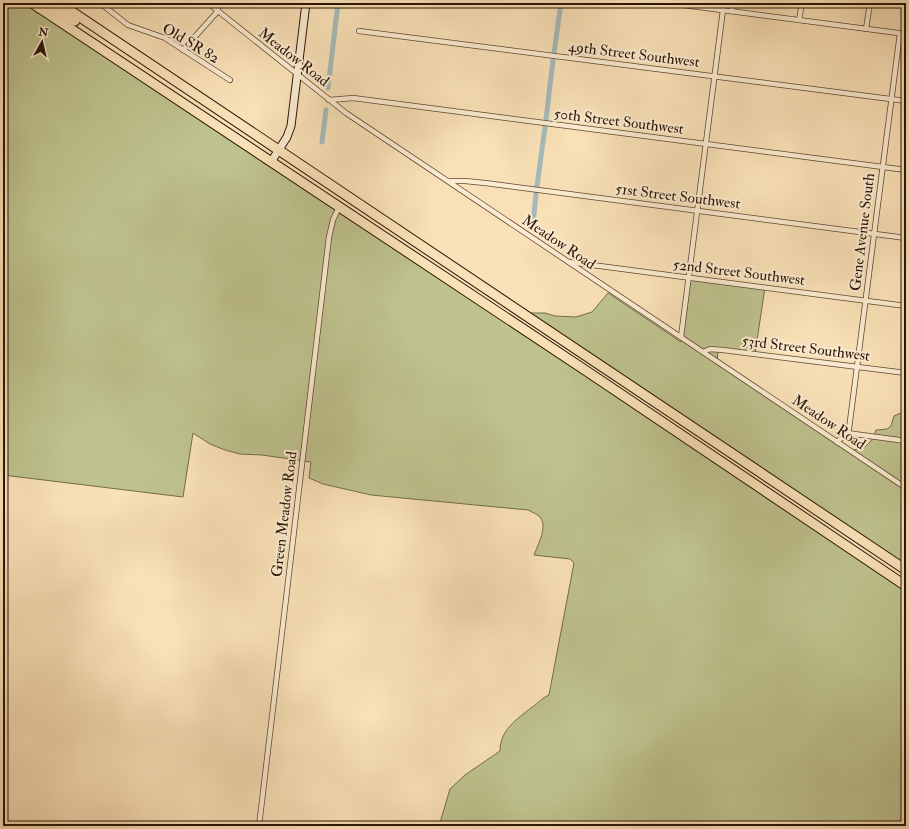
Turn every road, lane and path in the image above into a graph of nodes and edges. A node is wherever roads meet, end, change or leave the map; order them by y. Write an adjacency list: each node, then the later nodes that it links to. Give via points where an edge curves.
1 (59, 3): 19 (highway)
2 (100, 3): 20 (street, Old SR 82, via 128,26 165,38)
3 (208, 3): 12 (street, Meadow Road)
4 (218, 3): 12 (street)
5 (306, 3): 21 (street)
6 (668, 3): 11 (street)
7 (733, 3): 13 (street)
8 (802, 3): 14 (street)
9 (870, 3): 15 (street)
10 (36, 5): 19 (highway, via 47,5 56,9 113,46); 29 (highway)
11 (723, 10): 13 (street); 22 (street)
12 (218, 11): 20 (street); 21 (street, Meadow Road)
13 (732, 11): 14 (street)
14 (799, 20): 15 (street)
15 (866, 29): 17 (street)
16 (358, 31): 22 (street, 49th Street Southwest)
17 (900, 33): 18 (street); 24 (street, Gene Avenue South)
18 (906, 34)
19 (128, 50): 28 (highway)
20 (183, 50): 23 (street, Old SR 82)
21 (297, 75): 25 (street, Meadow Road); 28 (street, via 290,126)
22 (715, 77): 24 (street, 49th Street Southwest); 27 (street)
23 (230, 80)
24 (891, 99): 26 (street, 49th Street Southwest); 30 (street, Gene Avenue South)
25 (329, 100): 27 (street, 50th Street Southwest, via 353,98); 32 (street, Meadow Road)
26 (906, 101)
27 (706, 144): 30 (street, 50th Street Southwest); 34 (street)
28 (279, 150): 29 (street); 49 (highway)
29 (271, 162): 33 (highway)
30 (883, 166): 31 (street, 50th Street Southwest); 35 (street, Gene Avenue South)
31 (906, 170)
32 (448, 181): 34 (street, 51st Street Southwest, via 485,183); 37 (street, Meadow Road)
33 (338, 207): 50 (highway); 53 (street, Green Meadow Road, via 329,237)
34 (698, 210): 35 (street, 51st Street Southwest); 38 (street)
35 (874, 234): 36 (street, 51st Street Southwest); 39 (street, Gene Avenue South)
36 (906, 238)
37 (568, 262): 38 (street, 52nd Street Southwest); 41 (street, Meadow Road)
38 (689, 278): 39 (street, 52nd Street Southwest); 41 (street)
39 (866, 301): 40 (street, 52nd Street Southwest); 43 (street, Gene Avenue South)
40 (906, 306)
41 (681, 337): 42 (street, Meadow Road)
42 (703, 352): 43 (street, 53rd Street Southwest, via 710,349); 47 (street, Meadow Road)
43 (857, 367): 44 (street, 53rd Street Southwest); 45 (street, Gene Avenue South)
44 (906, 373)
45 (847, 433): 46 (street); 47 (street)
46 (906, 441)
47 (837, 442): 48 (street, Meadow Road)
48 (906, 488)
49 (814, 508): 50 (highway); 51 (highway)
50 (806, 520): 52 (highway)
51 (906, 570)
52 (906, 586)
53 (259, 826)

